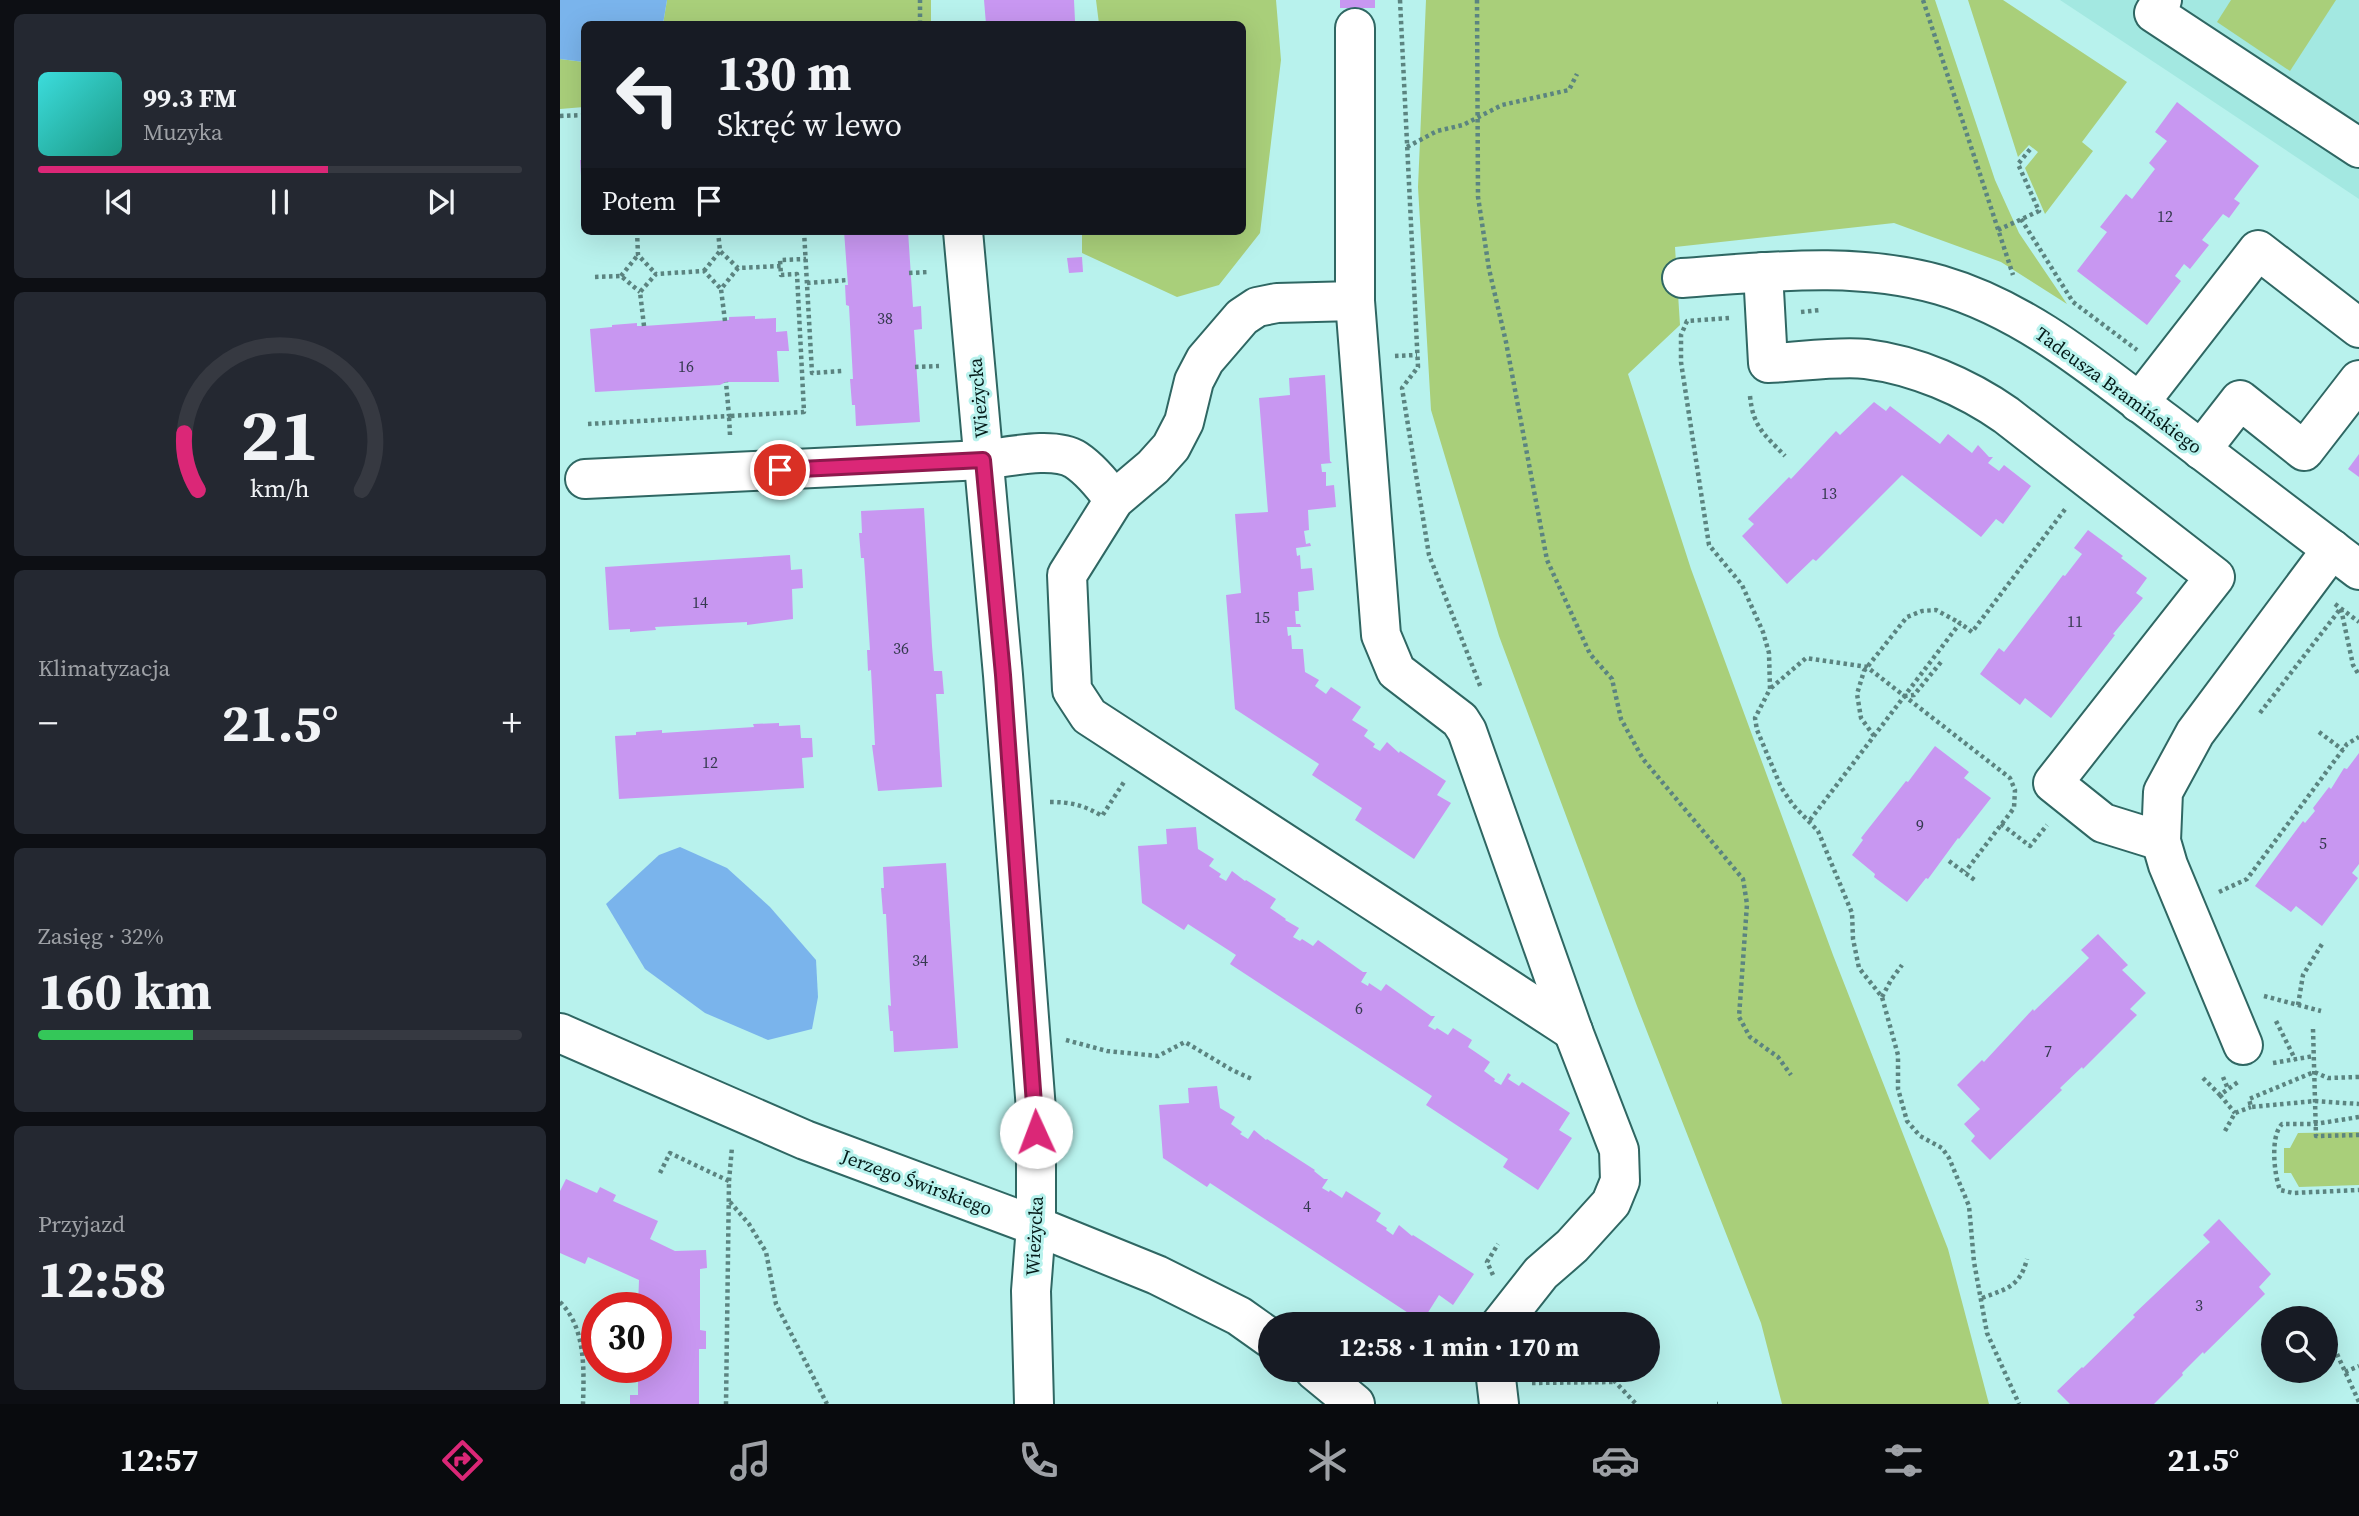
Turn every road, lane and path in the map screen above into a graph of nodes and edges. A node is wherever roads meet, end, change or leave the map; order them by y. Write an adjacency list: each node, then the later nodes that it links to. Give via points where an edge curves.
1 (920, 0): 6 (path)
2 (1399, 0): 12 (path)
3 (1477, 0): 11 (path)
4 (1923, 0): 15 (path)
5 (2162, 0): 14 (street, via 2154,13)
6 (919, 21)
7 (1355, 28): 38 (street)
8 (1577, 74): 11 (path, via 1569,90 1502,105)
9 (581, 115): 10 (path)
10 (560, 116)
11 (1478, 116): 12 (path); 100 (path, via 1478,197 1489,269 1547,560 1590,654 1612,679 1621,719 1643,759 1743,879 1747,904 1739,1017 1750,1037 1778,1057)
12 (1407, 147): 44 (path)
13 (2032, 147): 15 (path, via 2018,164 2039,211)
14 (2359, 148)
15 (1998, 230): 33 (path)
16 (637, 235): 21 (path)
17 (718, 235): 20 (path)
18 (804, 235): 22 (path)
19 (963, 235): 56 (street, Wieżycka)
20 (720, 251): 24 (path); 25 (path)
21 (638, 255): 29 (path); 30 (path)
22 (806, 259): 23 (path, via 780,260); 35 (path)
23 (781, 266): 24 (path); 52 (path, via 781,275 797,274 804,412)
24 (738, 268): 36 (path)
25 (704, 271): 29 (path); 36 (path)
26 (909, 272): 27 (path)
27 (931, 272)
28 (1763, 272): 32 (street, Tadeusza Bramińskiego); 51 (street, Tadeusza Bramińskiego, via 1841,270 1940,285 2020,318); 58 (street, via 1768,363 1865,359 1928,375 1988,402)
29 (656, 274): 37 (path)
30 (621, 276): 31 (path); 37 (path)
31 (595, 277)
32 (1682, 278)
33 (2014, 278)
34 (847, 281): 35 (path)
35 (807, 283): 47 (path, via 812,373)
36 (722, 289): 39 (path)
37 (640, 292): 41 (path)
38 (1355, 301): 60 (street, via 1256,307 1242,317 1194,380 1184,422 1171,447); 94 (street, via 1381,635 1396,671 1460,720 1467,731)
39 (725, 321)
40 (1687, 321): 68 (path, via 1681,335 1681,362 1709,545 1742,585 1763,632)
41 (644, 326)
42 (2359, 328): 51 (street, via 2258,250)
43 (1409, 355): 44 (path)
44 (1417, 355): 69 (path, via 1418,367 1402,388 1429,555)
45 (950, 365): 46 (path)
46 (915, 367)
47 (843, 371)
48 (2359, 380): 54 (street, via 2304,451 2240,400)
49 (726, 383): 52 (path)
50 (1749, 388): 55 (path, via 1756,424)
51 (2139, 403): 54 (street, Tadeusza Bramińskiego)
52 (729, 416): 53 (path); 57 (path)
53 (588, 424)
54 (2201, 450): 61 (street, Tadeusza Bramińskiego)
55 (1785, 456)
56 (983, 460): 57 (street); 60 (street, via 1048,453 1074,458); 117 (street, Wieżycka, via 1036,1110)
57 (732, 472): 59 (street)
58 (2089, 478): 64 (path, via 1972,632); 79 (street, via 2215,577 2053,783 2103,823)
59 (585, 480)
60 (1114, 499): 94 (street, via 1067,575 1072,690 1089,716)
61 (2345, 559): 79 (street, via 2194,733 2163,792)
62 (2341, 608): 63 (path); 67 (path); 71 (path)
63 (2359, 622)
64 (1959, 623): 66 (path, via 1936,610 1907,617); 70 (path)
65 (1941, 662): 70 (path, via 1914,695)
66 (1867, 667): 68 (path, via 1805,658); 70 (path); 73 (path, via 1857,694 1861,718)
67 (2359, 675)
68 (1770, 689): 78 (path, via 1755,718 1757,730 1782,787)
69 (1482, 692)
70 (1904, 696): 73 (path); 81 (path, via 2010,778 2015,790 2014,808)
71 (2260, 713)
72 (2319, 732): 75 (path)
73 (1874, 736): 78 (path)
74 (2359, 737): 75 (path)
75 (2343, 750): 83 (path, via 2247,879)
76 (1116, 795): 77 (path, via 1102,816 1070,802)
77 (1043, 802)
78 (1810, 820): 88 (path, via 1852,913 1859,968)
79 (2161, 841): 97 (street)
80 (1949, 861): 81 (path)
81 (1965, 872): 82 (path)
82 (1976, 881)
83 (2228, 888)
84 (2322, 944): 89 (path, via 2303,975)
85 (1902, 965): 88 (path)
86 (2259, 984): 87 (path)
87 (2264, 996): 89 (path); 90 (path)
88 (1882, 997): 119 (path, via 1898,1055 1898,1089 1907,1121 1920,1136 1942,1148 1969,1206)
89 (2298, 1005): 91 (path)
90 (2269, 1006)
91 (2320, 1011)
92 (2274, 1015): 98 (path)
93 (2313, 1028): 99 (path)
94 (1573, 1031): 121 (street, via 1619,1150 1620,1181 1611,1203 1541,1273)
95 (560, 1033): 117 (street, Jerzego Świrskiego, via 805,1140)
96 (1063, 1039): 102 (path, via 1107,1051 1158,1056 1185,1042)
97 (2243, 1045)
98 (2295, 1059)
99 (2314, 1072): 101 (path, via 2328,1078); 104 (path); 106 (path, via 2249,1099)
100 (1791, 1075)
101 (2359, 1077)
102 (1254, 1080)
103 (2220, 1095): 107 (path)
104 (2315, 1101): 105 (path); 106 (path); 109 (path)
105 (2359, 1104)
106 (2252, 1107): 107 (path)
107 (2235, 1113): 110 (path)
108 (2359, 1117): 109 (path)
109 (2315, 1124): 111 (path, via 2316,1136); 115 (path, via 2283,1124 2277,1129 2276,1180 2280,1190)
110 (2225, 1131)
111 (2359, 1135)
112 (732, 1140): 114 (path)
113 (660, 1173): 114 (path, via 670,1153)
114 (729, 1181): 116 (path)
115 (2359, 1190)
116 (730, 1201): 131 (path); 132 (path, via 766,1252 776,1304)
117 (1036, 1226): 122 (street, Jerzego Świrskiego, via 1157,1275); 133 (street, Wieżycka, via 1031,1291)
118 (2027, 1259): 119 (path, via 2024,1273 2011,1288)
119 (1982, 1298): 136 (path, via 1987,1333)
120 (560, 1302): 130 (path, via 571,1313 580,1339)
121 (1510, 1312)
122 (1258, 1329)
123 (2338, 1356): 125 (path)
124 (2359, 1366): 125 (path)
125 (2345, 1372): 129 (path)
126 (1328, 1382): 134 (street)
127 (1615, 1382): 128 (path); 135 (path)
128 (1508, 1386)
129 (2359, 1402)
130 (583, 1404)
131 (726, 1404)
132 (827, 1404)
133 (1034, 1404)
134 (1355, 1404)
135 (1636, 1404)
136 (2019, 1404)

